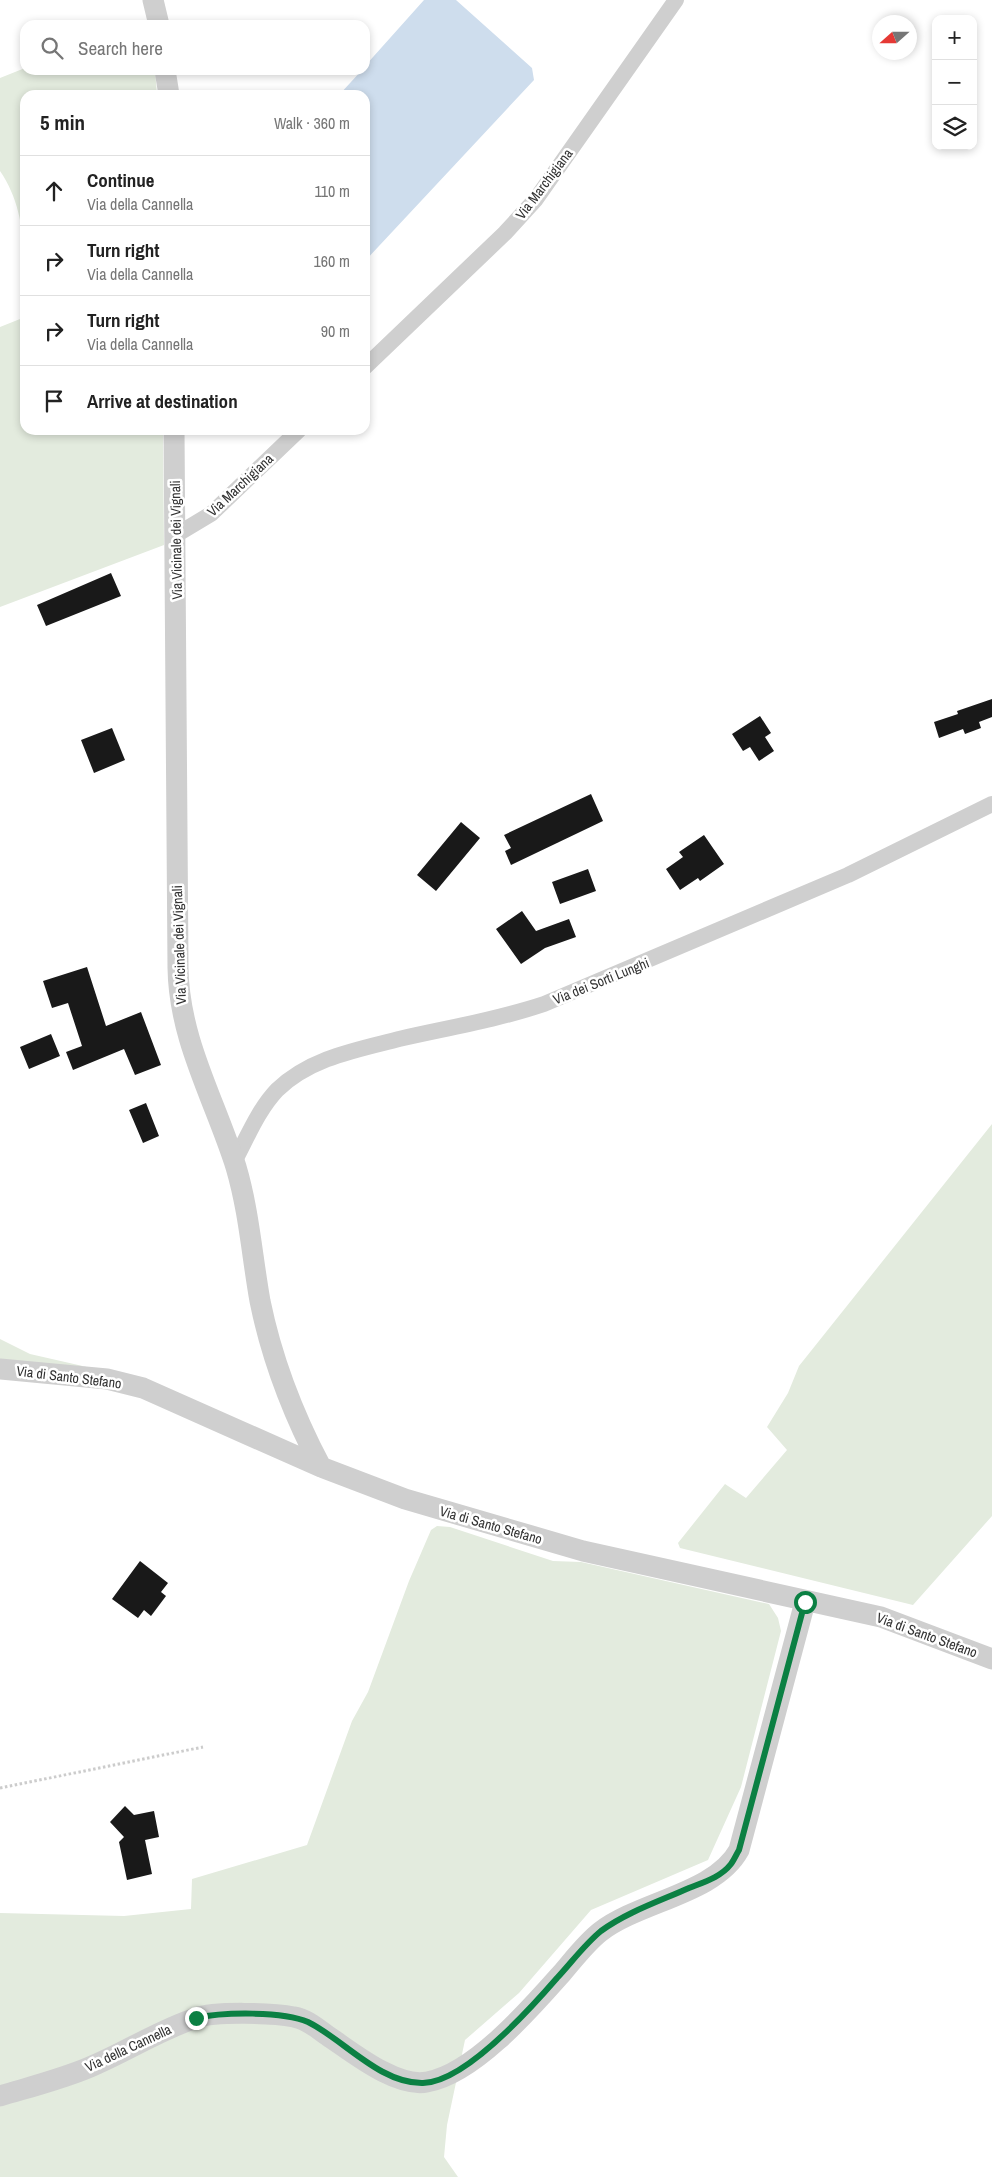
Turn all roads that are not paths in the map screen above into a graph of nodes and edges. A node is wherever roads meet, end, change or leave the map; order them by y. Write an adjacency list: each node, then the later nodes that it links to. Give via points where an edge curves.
1 (153, 0): 3 (street)
2 (676, 0): 6 (street, Via Marchigiana, via 536,199 505,233)
3 (158, 20)
4 (166, 75): 5 (street)
5 (168, 90)
6 (370, 362)
7 (174, 435): 9 (street, Via Vicinale dei Vignali)
8 (294, 435): 9 (street, Via Marchigiana, via 211,514)
9 (176, 535): 11 (street, Via Vicinale dei Vignali, via 179,994 192,1052)
10 (992, 804): 11 (street, Via dei Sorti Lunghi, via 848,875 544,1004 508,1016 367,1046 318,1063 289,1080 265,1104)
11 (234, 1162): 13 (street, Via Vicinale dei Vignali, via 245,1204 269,1339 294,1414)
12 (0, 1369): 13 (street, Via di Santo Stefano, via 107,1379 144,1388)
13 (321, 1467): 14 (street, Via di Santo Stefano, via 405,1499 583,1551)
14 (805, 1602): 15 (street, Via di Santo Stefano, via 881,1617); 16 (street, Via della Cannella, via 739,1850 731,1864 718,1876 625,1917 600,1932 535,2004 477,2058 443,2079 424,2083 407,2081 371,2065 310,2023 295,2017 218,2013 196,2018 89,2068)
15 (992, 1659)
16 (0, 2096)

